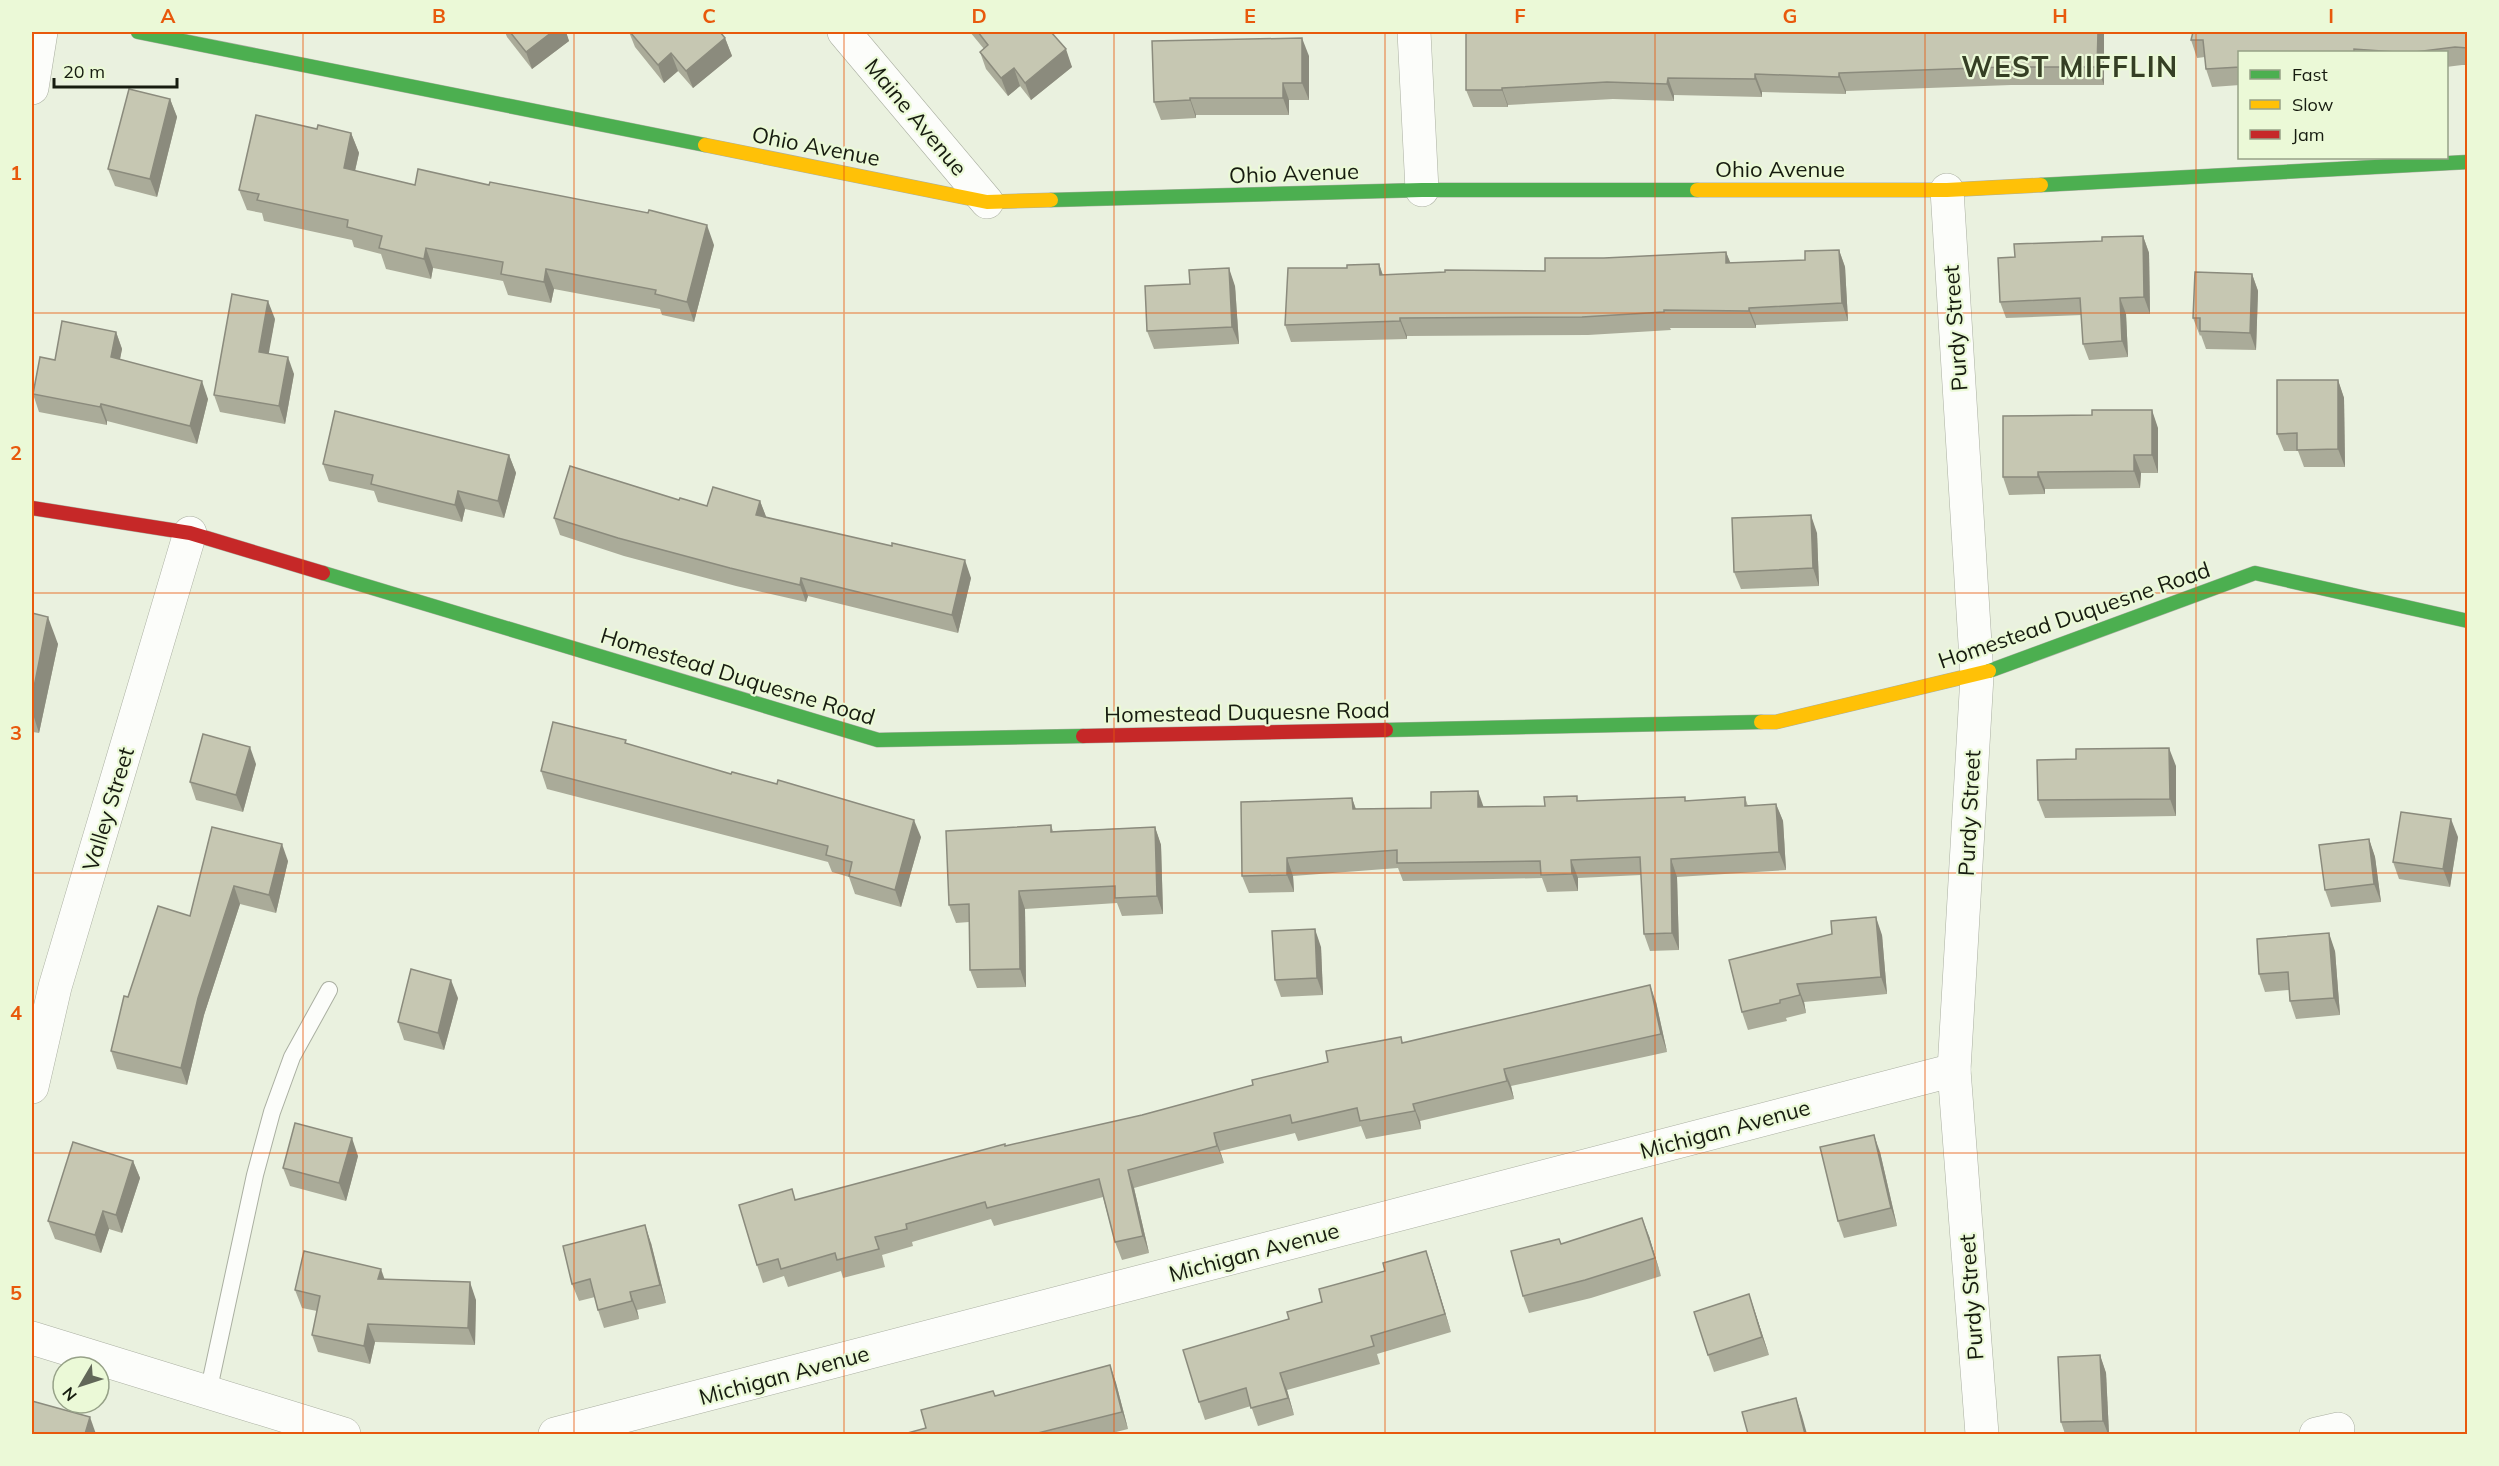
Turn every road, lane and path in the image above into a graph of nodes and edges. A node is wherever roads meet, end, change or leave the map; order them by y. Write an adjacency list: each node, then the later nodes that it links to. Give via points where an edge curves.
1 (42, 32): 5 (street)
2 (138, 32): 9 (street, Ohio Avenue)
3 (844, 32): 9 (street, Maine Avenue)
4 (1414, 32): 7 (street)
5 (32, 88)
6 (2468, 162): 8 (street, Ohio Avenue)
7 (1422, 190): 8 (street, Ohio Avenue); 9 (street, Ohio Avenue)
8 (1947, 190): 13 (street, Purdy Street)
9 (987, 202)
10 (32, 508): 11 (street, Homestead Duquesne Road)
11 (190, 533): 13 (street, Homestead Duquesne Road, via 878,740 1776,722); 14 (street, Valley Street)
12 (2468, 621): 13 (street, Homestead Duquesne Road, via 2255,573)
13 (1977, 676): 16 (street, Purdy Street)
14 (43, 984): 17 (street, Valley Street)
15 (329, 990): 19 (lane, via 292,1057 272,1113)
16 (1954, 1070): 21 (street, Michigan Avenue); 22 (street, Purdy Street)
17 (32, 1087)
18 (32, 1338): 19 (street)
19 (208, 1393): 20 (street)
20 (344, 1434)
21 (555, 1434)
22 (1982, 1434)

